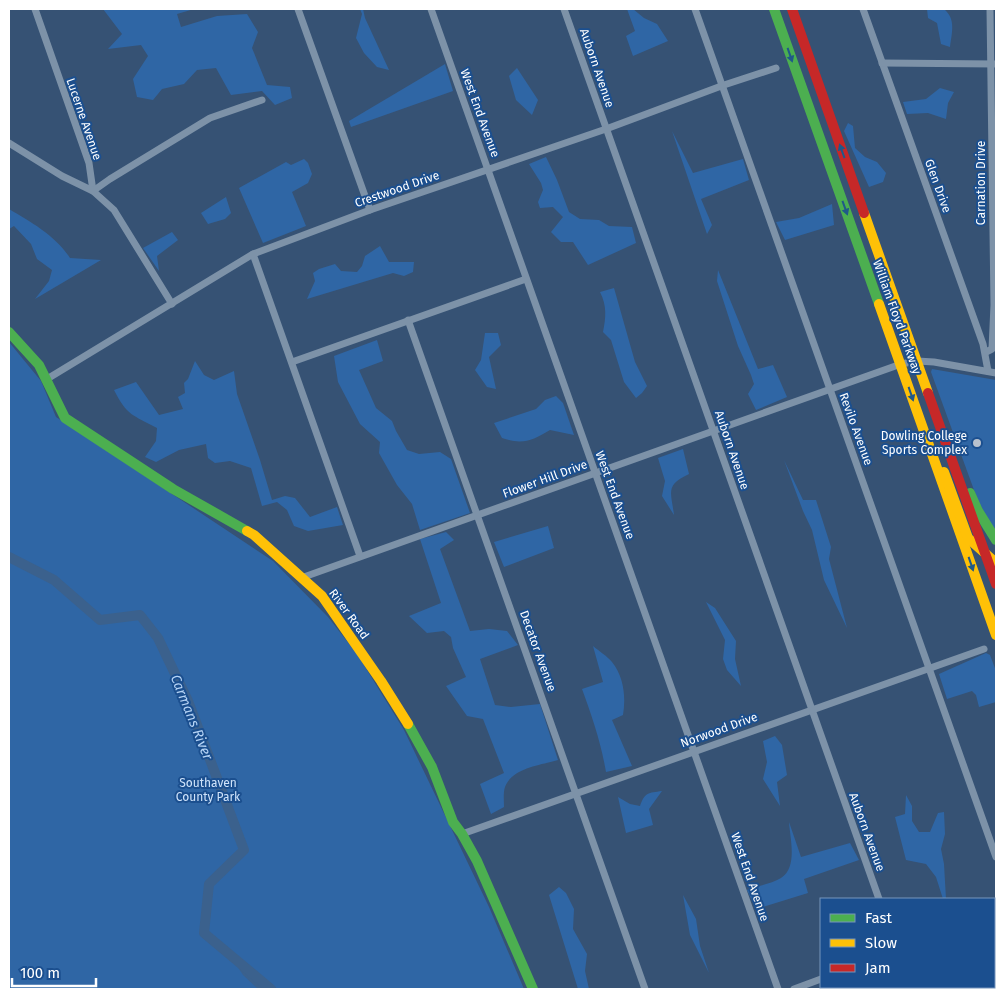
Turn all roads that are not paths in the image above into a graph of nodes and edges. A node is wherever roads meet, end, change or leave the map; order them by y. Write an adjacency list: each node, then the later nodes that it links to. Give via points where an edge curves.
1 (35, 9): 18 (street, Lucerne Avenue, via 89,163)
2 (298, 9): 19 (street)
3 (431, 9): 17 (street, West End Avenue)
4 (564, 9): 15 (street, Auborn Avenue)
5 (695, 9): 13 (street, Revilo Avenue)
6 (774, 9): 27 (main road, William Floyd Parkway, one-way to 27)
7 (792, 9): 27 (main road, William Floyd Parkway, one-way to 7)
8 (863, 9): 10 (street, Glen Drive)
9 (990, 9): 11 (street, Carnation Drive)
10 (882, 63): 11 (street); 25 (street, Glen Drive)
11 (994, 64): 25 (street, Carnation Drive, via 993,337 992,349)
12 (776, 68): 13 (street, Crestwood Drive)
13 (724, 85): 15 (street, Crestwood Drive); 31 (street, Revilo Avenue)
14 (262, 100): 18 (street, via 210,118)
15 (606, 130): 17 (street, Crestwood Drive); 32 (street, Auborn Avenue)
16 (9, 142): 18 (street, via 62,176)
17 (488, 170): 19 (street, Crestwood Drive); 21 (street, West End Avenue)
18 (93, 191): 22 (street, via 114,210)
19 (370, 210): 20 (street, Crestwood Drive)
20 (253, 254): 22 (street, Crestwood Drive); 26 (street)
21 (526, 279): 23 (street); 35 (street, West End Avenue)
22 (172, 304): 30 (street, Crestwood Drive)
23 (408, 320): 26 (street); 36 (street, Decator Avenue)
24 (9, 332): 30 (main road, River Road, via 33,358)
25 (986, 352): 28 (street, Glen Drive)
26 (292, 362): 39 (street)
27 (909, 363): 28 (street, via 934,362); 31 (street, Flower Hill Drive); 33 (main road, William Floyd Parkway); 34 (main road, William Floyd Parkway, one-way to 34)
28 (988, 371): 29 (street)
29 (996, 373)
30 (46, 379): 41 (main road, River Road, via 65,418 173,489 254,535)
31 (830, 389): 32 (street, Flower Hill Drive); 45 (street, Revilo Avenue)
32 (713, 431): 35 (street, Flower Hill Drive); 46 (street, Auborn Avenue)
33 (946, 445): 37 (main road, via 958,459 978,511); 38 (main road, William Floyd Parkway)
34 (931, 450): 38 (main road, via 942,468 968,538); 43 (main road, William Floyd Parkway, one-way to 43)
35 (596, 473): 36 (street, Flower Hill Drive); 47 (street, West End Avenue)
36 (478, 515): 39 (street, Flower Hill Drive); 48 (street, Decator Avenue)
37 (996, 540)
38 (985, 553): 40 (main road); 42 (main road, William Floyd Parkway)
39 (360, 556): 41 (street, Flower Hill Drive)
40 (996, 562)
41 (301, 578): 49 (main road, River Road, via 322,596 382,681 432,767 453,822)
42 (996, 584)
43 (996, 635)
44 (984, 649): 45 (street, Norwood Drive)
45 (929, 668): 46 (street, Norwood Drive); 50 (street, Revilo Avenue)
46 (811, 710): 47 (street, Norwood Drive); 51 (street, Auborn Avenue)
47 (694, 751): 48 (street, Norwood Drive); 55 (street, West End Avenue)
48 (576, 793): 49 (street, Norwood Drive); 54 (street, Decator Avenue)
49 (462, 834): 53 (main road, River Road)
50 (996, 857)
51 (879, 898)
52 (820, 980): 56 (street)
53 (533, 989)
54 (645, 989)
55 (778, 989)
56 (794, 989)

